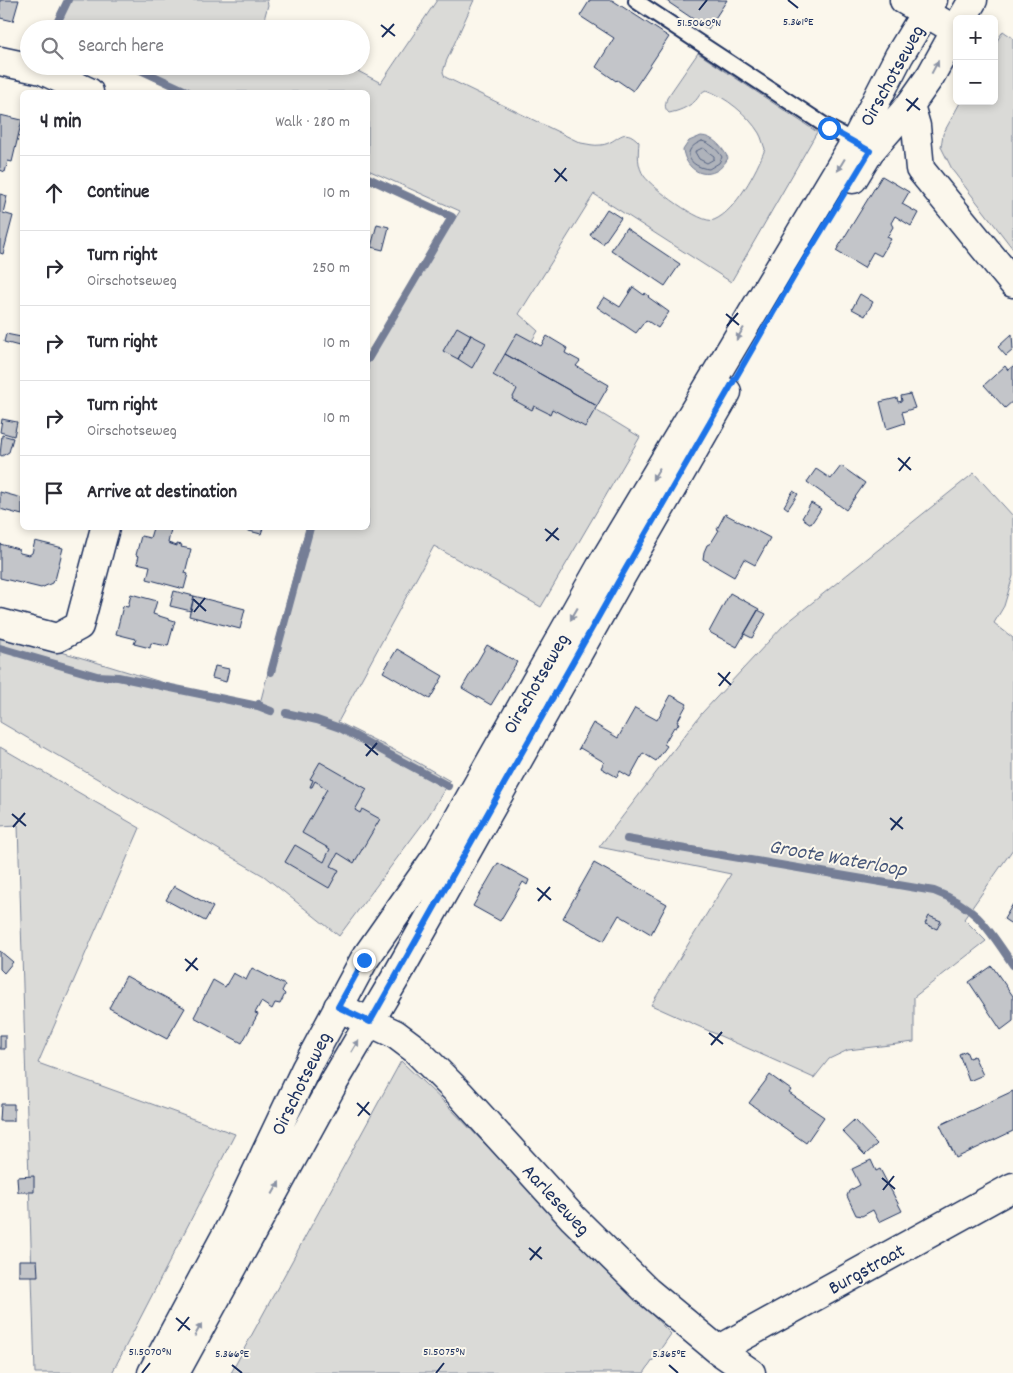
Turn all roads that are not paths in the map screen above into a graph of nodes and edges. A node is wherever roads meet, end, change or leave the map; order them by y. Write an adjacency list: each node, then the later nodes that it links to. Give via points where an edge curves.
1 (636, 0): 12 (lane, via 829,128)
2 (973, 0): 4 (main road, Oirschotseweg)
3 (921, 4): 5 (main road); 12 (main road, Oirschotseweg)
4 (964, 15)
5 (953, 23)
6 (953, 35): 11 (main road, Oirschotseweg, one-way to 6)
7 (0, 61): 8 (main road)
8 (20, 65)
9 (53, 75): 10 (main road)
10 (85, 90)
11 (910, 105): 12 (main road, Oirschotseweg); 13 (main road, via 916,126 920,169)
12 (862, 146): 16 (main road, Oirschotseweg, one-way to 16, via 600,568 439,853 364,960); 17 (main road, Oirschotseweg, via 796,273)
13 (1013, 283)
14 (104, 530): 15 (main road, via 79,626 57,638)
15 (0, 623)
16 (338, 1007): 17 (main road, Aarleseweg); 20 (main road, Oirschotseweg, via 232,1224)
17 (370, 1022): 19 (main road, Aarleseweg, via 395,1034 415,1049 633,1278); 21 (main road, Oirschotseweg, one-way to 17)
18 (1013, 1187): 19 (main road, Burgstraat)
19 (718, 1350): 22 (main road, Aarleseweg)
20 (152, 1373)
21 (175, 1373)
22 (751, 1373)

